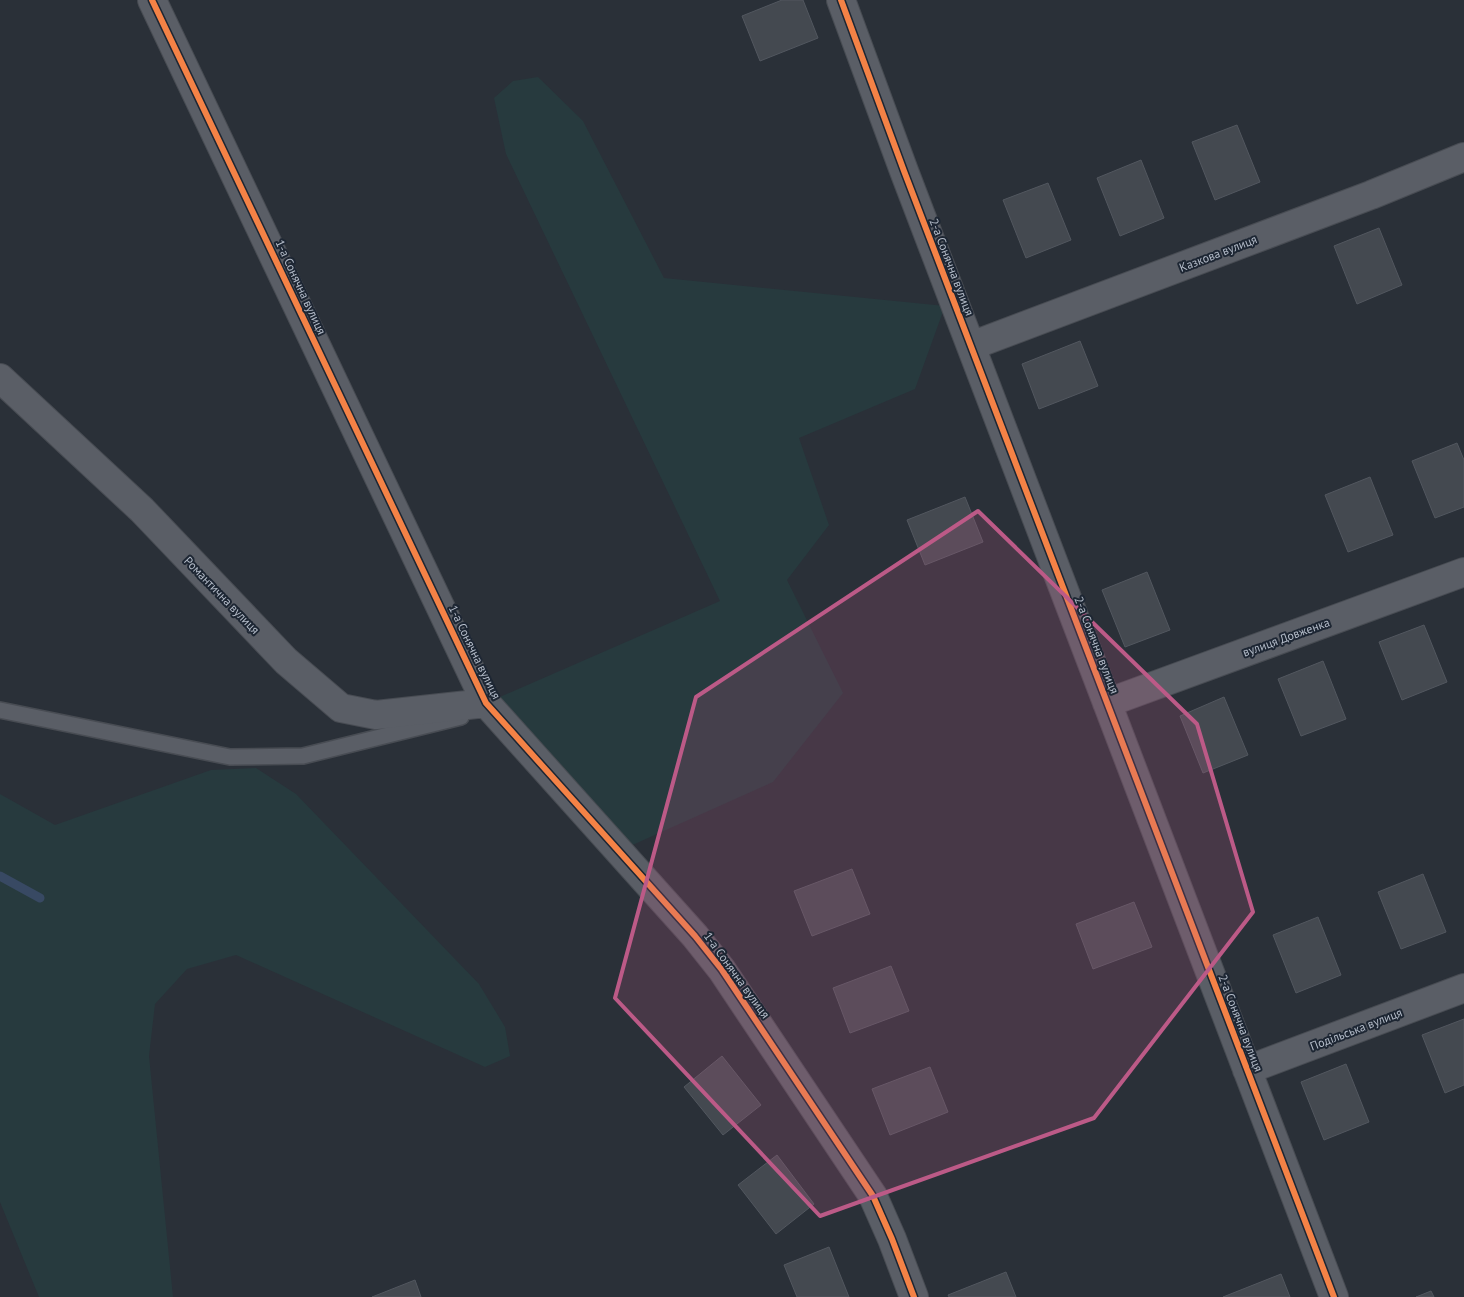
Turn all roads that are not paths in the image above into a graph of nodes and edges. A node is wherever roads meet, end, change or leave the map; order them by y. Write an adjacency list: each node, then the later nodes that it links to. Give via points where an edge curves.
1 (152, 0): 7 (street, 1-а Сонячна вулиця)
2 (841, 0): 4 (street, 2-а Сонячна вулиця)
3 (1464, 157): 4 (street, Казкова вулиця, via 1372,195)
4 (971, 346): 8 (street, 2-а Сонячна вулиця)
5 (0, 378): 7 (street, Романтична вулиця, via 142,510 286,661 341,708 376,715)
6 (1464, 572): 8 (street, вулиця Довженка)
7 (486, 703): 9 (lane, via 471,715 303,756 230,756); 12 (street, 1-а Сонячна вулиця, via 722,970 873,1196)
8 (1107, 703): 11 (street, 2-а Сонячна вулиця)
9 (0, 710)
10 (1464, 988): 11 (street, Подільська вулиця)
11 (1247, 1070): 13 (street, 2-а Сонячна вулиця)
12 (914, 1297)
13 (1334, 1297)

